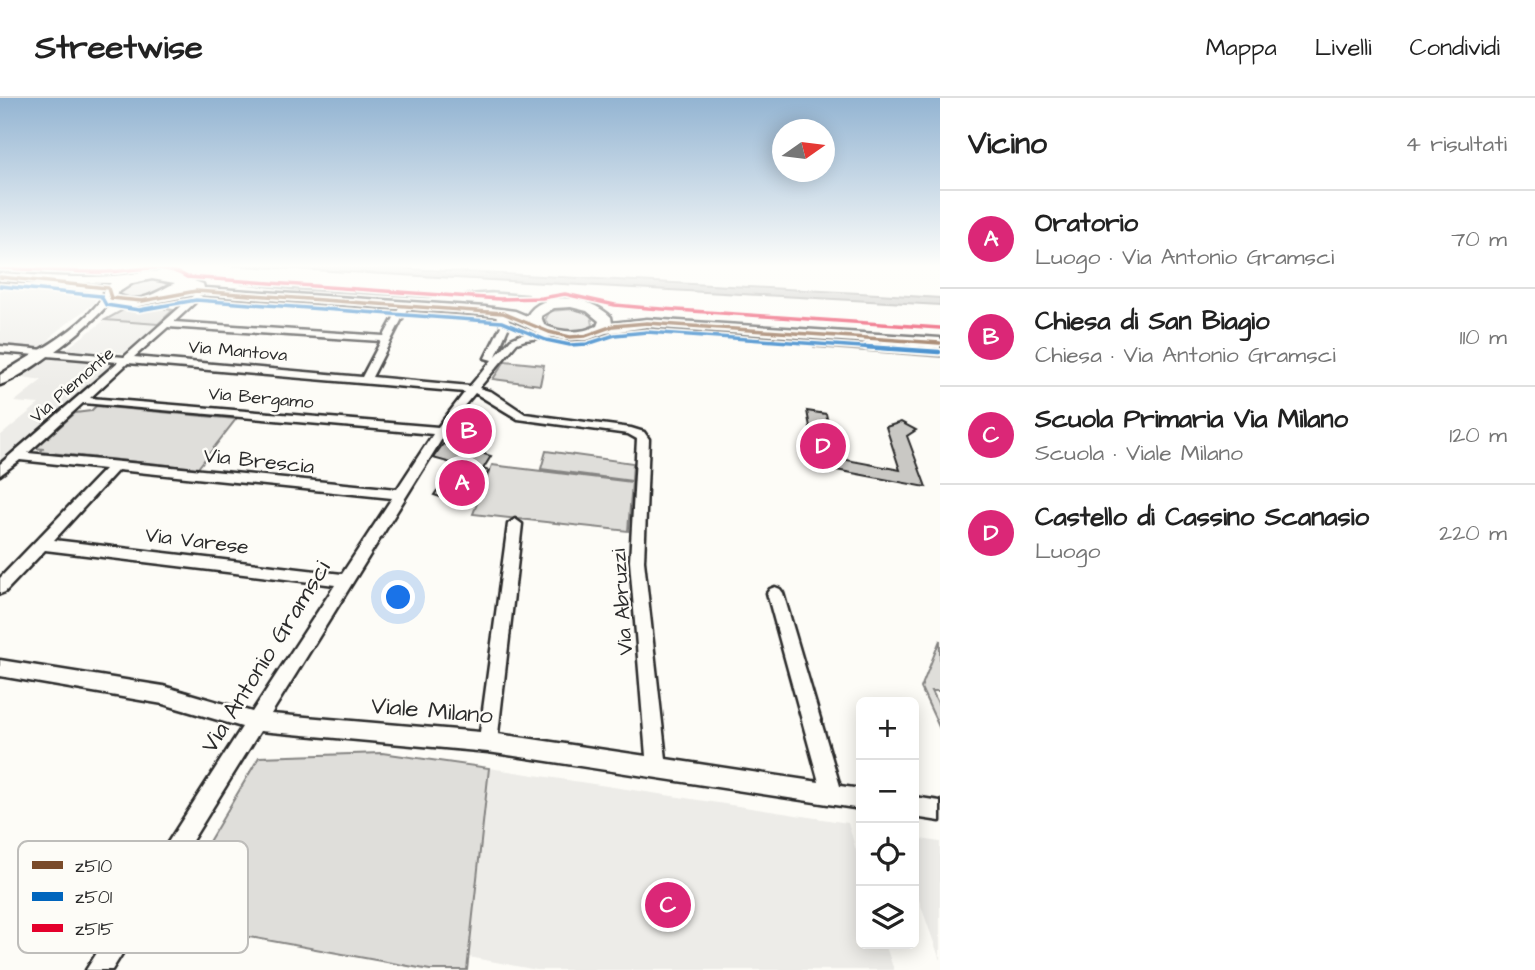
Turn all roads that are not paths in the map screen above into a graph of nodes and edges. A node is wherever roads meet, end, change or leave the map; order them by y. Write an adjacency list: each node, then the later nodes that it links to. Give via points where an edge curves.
1 (405, 305): 18 (street)
2 (104, 306): 12 (street)
3 (126, 306): 12 (street)
4 (187, 306): 13 (street, Via Piemonte)
5 (414, 306): 10 (main road)
6 (457, 306): 9 (main road)
7 (550, 306): 9 (main road)
8 (576, 306): 11 (main road)
9 (543, 307): 14 (main road, via 534,315)
10 (485, 311): 14 (main road, via 516,315); 23 (street, Via Antonio Gramsci, via 499,315 505,326)
11 (598, 311): 15 (main road, via 606,320); 17 (main road)
12 (87, 321): 21 (street)
13 (166, 324): 18 (street); 22 (street, Via Piemonte)
14 (537, 325): 16 (main road)
15 (603, 329): 16 (main road, via 576,337); 19 (main road, via 647,323)
16 (554, 334): 23 (street, Via Antonio Gramsci, via 514,341)
17 (940, 337)
18 (387, 339): 24 (street)
19 (940, 344)
20 (0, 349): 21 (street, Via Mantova)
21 (43, 352): 22 (street, Via Mantova); 25 (street)
22 (127, 359): 24 (street, Via Mantova); 27 (street, Via Piemonte)
23 (482, 376): 26 (street, Via Antonio Gramsci)
24 (366, 379): 26 (street, Via Mantova)
25 (0, 381)
26 (472, 389): 28 (street, Via Antonio Gramsci); 41 (street, Via Abruzzi, via 490,393 522,417 643,439 637,561)
27 (80, 400): 28 (street, Via Bergamo); 29 (street, Via Piemonte)
28 (439, 431): 32 (street, Via Antonio Gramsci)
29 (18, 456): 30 (street, Via Brescia); 31 (street, Via Piemonte)
30 (115, 466): 32 (street, Via Brescia); 34 (street)
31 (0, 471)
32 (400, 494): 35 (street, Via Antonio Gramsci)
33 (515, 524): 40 (street)
34 (43, 544): 35 (street, Via Varese); 36 (street)
35 (346, 580): 39 (street, Via Antonio Gramsci)
36 (0, 588)
37 (775, 593): 42 (street)
38 (0, 668): 39 (street, Viale Milano, via 163,695)
39 (257, 722): 40 (street, Viale Milano); 46 (street, Via Antonio Gramsci)
40 (488, 742): 41 (street, Viale Milano)
41 (657, 766): 42 (street, Viale Milano)
42 (832, 794): 43 (street, Viale Milano)
43 (856, 798)
44 (919, 808): 45 (street)
45 (940, 811)
46 (181, 841)
47 (109, 953): 48 (street, Via Antonio Gramsci)
48 (98, 970)

